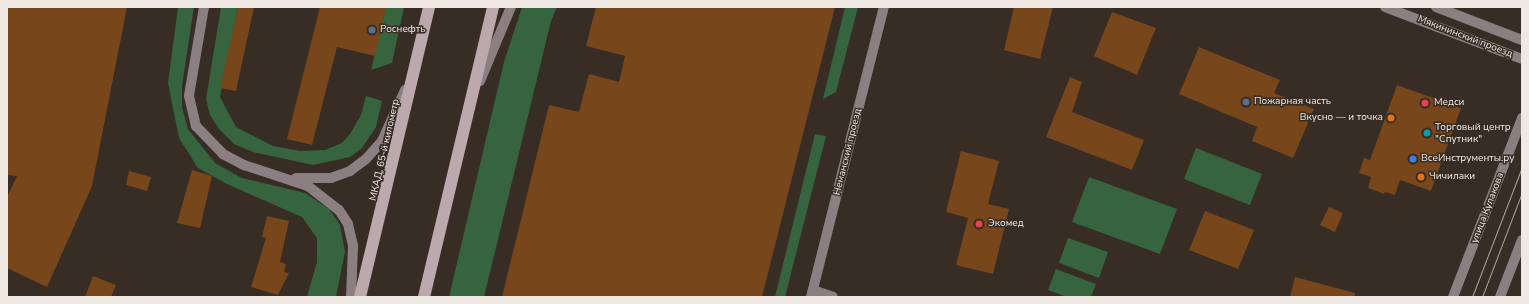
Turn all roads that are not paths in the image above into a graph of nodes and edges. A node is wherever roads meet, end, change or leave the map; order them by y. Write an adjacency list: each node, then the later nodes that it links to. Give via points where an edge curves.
1 (204, 7): 13 (main road, via 189,96 196,126 222,154 244,165)
2 (430, 7): 9 (highway, МКАД, 65-й километр)
3 (493, 7): 11 (highway)
4 (510, 7): 11 (main road)
5 (884, 7): 15 (main road, Неманский проезд)
6 (1385, 7): 10 (main road, Мякининский проезд)
7 (1436, 7): 8 (main road, Мякининский проезд)
8 (1522, 40)
9 (418, 57): 13 (main road, via 382,141 366,159 350,171 330,178 309,179); 17 (highway, МКАД, 65-й километр)
10 (1522, 59)
11 (473, 98): 18 (highway)
12 (1522, 118): 20 (main road, улица Кулакова)
13 (278, 175): 16 (main road, via 308,186 326,198 348,224 353,246)
14 (1522, 240): 21 (main road)
15 (812, 293): 19 (main road)
16 (351, 297)
17 (360, 297)
18 (424, 297)
19 (833, 297)
20 (1453, 297)
21 (1500, 297)

